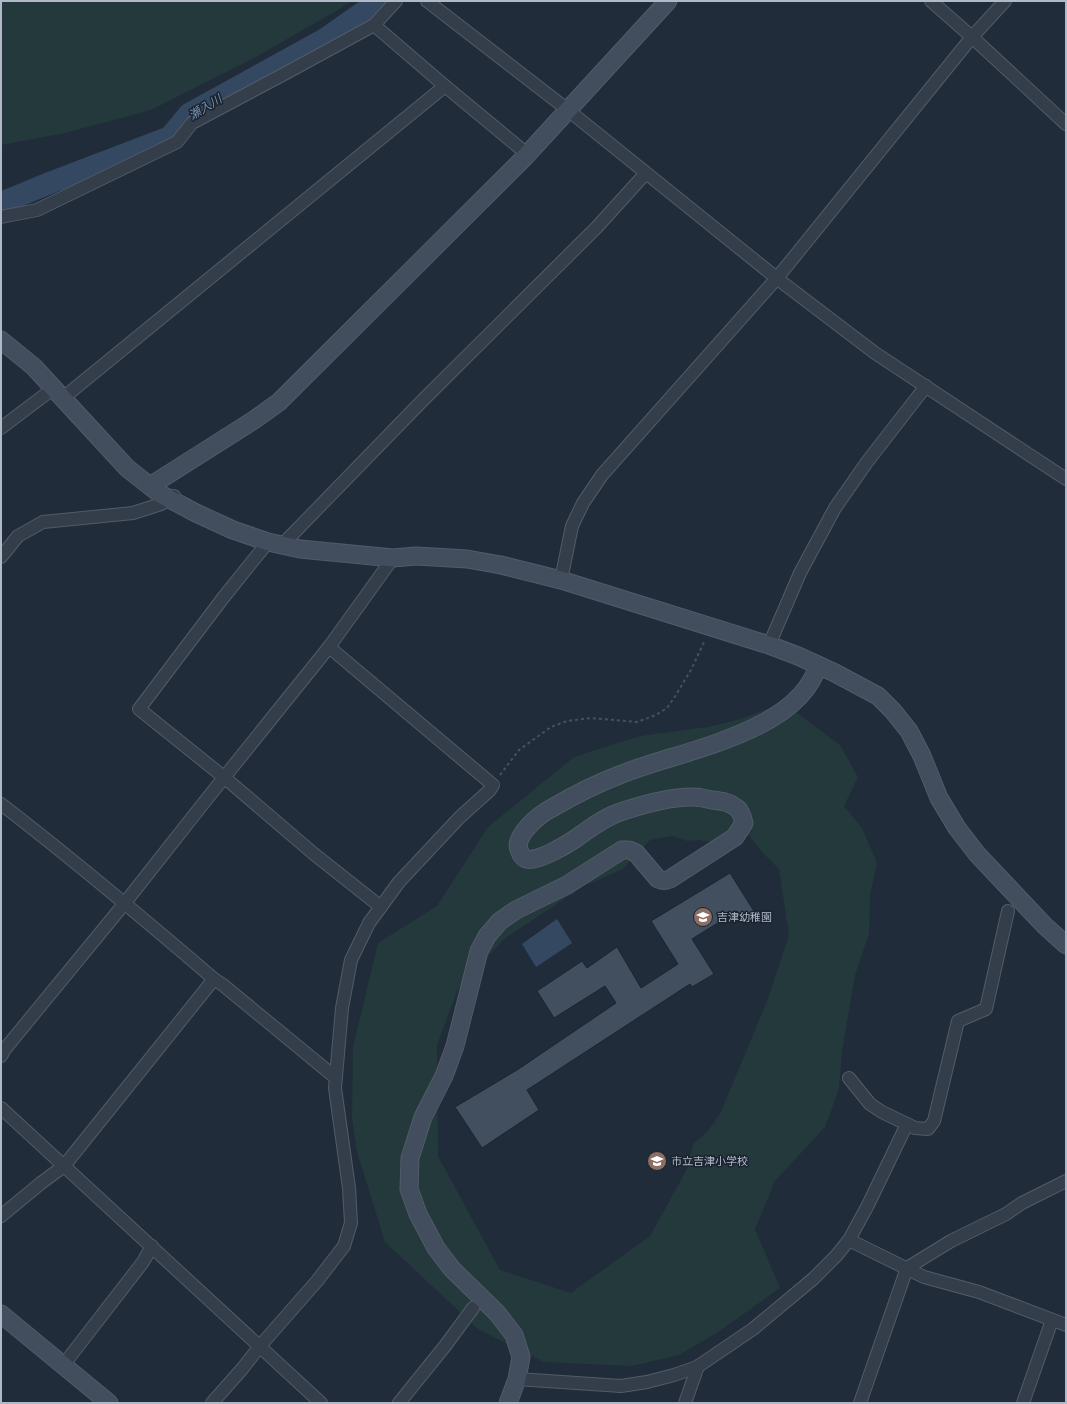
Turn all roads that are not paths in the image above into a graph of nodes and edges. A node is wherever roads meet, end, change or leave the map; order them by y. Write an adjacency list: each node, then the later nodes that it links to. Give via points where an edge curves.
1 (396, 1): 6 (street)
2 (427, 1): 9 (street)
3 (668, 1): 9 (street)
4 (931, 1): 7 (street)
5 (1005, 1): 7 (street)
6 (374, 25): 8 (street); 13 (street, via 192,123 177,142 36,210)
7 (972, 37): 10 (street); 14 (street)
8 (445, 86): 11 (street); 17 (street)
9 (568, 110): 11 (street); 12 (street)
10 (1066, 124)
11 (527, 154): 20 (street, via 279,402)
12 (645, 174): 14 (street); 22 (street, via 598,227)
13 (1, 217)
14 (777, 278): 16 (street, via 875,353); 25 (street, via 602,475 583,503 572,526)
15 (1, 340): 17 (street, via 34,367)
16 (926, 386): 19 (street); 26 (street, via 867,462 836,508 800,573)
17 (58, 393): 18 (street); 20 (street, via 127,468)
18 (1, 428)
19 (1066, 479)
20 (150, 486): 21 (street, via 160,494)
21 (172, 497): 22 (street, via 233,530); 23 (street, via 161,504 133,513 43,522 18,536)
22 (275, 543): 24 (street, via 300,549); 29 (street, via 224,598 139,709)
23 (1, 557)
24 (393, 558): 25 (street, via 416,556 467,559); 27 (street)
25 (561, 580): 26 (street)
26 (769, 645): 28 (street)
27 (330, 647): 29 (street); 32 (street, via 493,785 399,882)
28 (818, 665): 34 (street, via 878,696 893,711 909,731 939,798 957,828 982,859); 54 (street, via 810,684 800,695 766,722 721,742 623,774 591,788 546,811 525,830 519,840 518,849 521,855 526,859 533,859 556,850 598,822 620,812 671,798 694,797 728,802 740,810 744,823 735,837 666,881 658,879 636,853 622,850 567,885 516,910 500,921 486,936 479,951 455,1046 444,1076 423,1117 410,1158 409,1189 418,1214 436,1248 452,1269 514,1335 521,1357)
29 (225, 778): 31 (street); 32 (street)
30 (1, 804): 31 (street)
31 (124, 904): 35 (street); 36 (street)
32 (381, 907): 37 (street, via 369,923 351,960 342,1008)
33 (1008, 911): 40 (street, via 986,1009 958,1021 934,1121 928,1129 915,1128)
34 (1066, 945)
35 (214, 979): 37 (street); 41 (street)
36 (1, 1056)
37 (336, 1078): 51 (street, via 334,1088 349,1188 351,1223 344,1246)
38 (849, 1078): 40 (street, via 870,1104)
39 (1, 1108): 41 (street)
40 (907, 1124): 44 (street)
41 (64, 1166): 43 (street); 45 (street)
42 (1066, 1182): 46 (street, via 951,1241)
43 (1, 1216)
44 (849, 1240): 46 (street); 53 (street, via 813,1279 753,1329)
45 (152, 1246): 51 (street); 52 (street, via 143,1262)
46 (907, 1268): 49 (street, via 924,1277 979,1292); 61 (street)
47 (473, 1308): 58 (street)
48 (1, 1314): 55 (street)
49 (1052, 1320): 50 (street); 62 (street)
50 (1066, 1325)
51 (260, 1346): 56 (street); 57 (street)
52 (68, 1359)
53 (698, 1366): 54 (street, via 674,1375 621,1386); 60 (street)
54 (517, 1379): 59 (street)
55 (109, 1403)
56 (212, 1403)
57 (321, 1403)
58 (399, 1403)
59 (508, 1403)
60 (685, 1403)
61 (860, 1403)
62 (1023, 1403)

